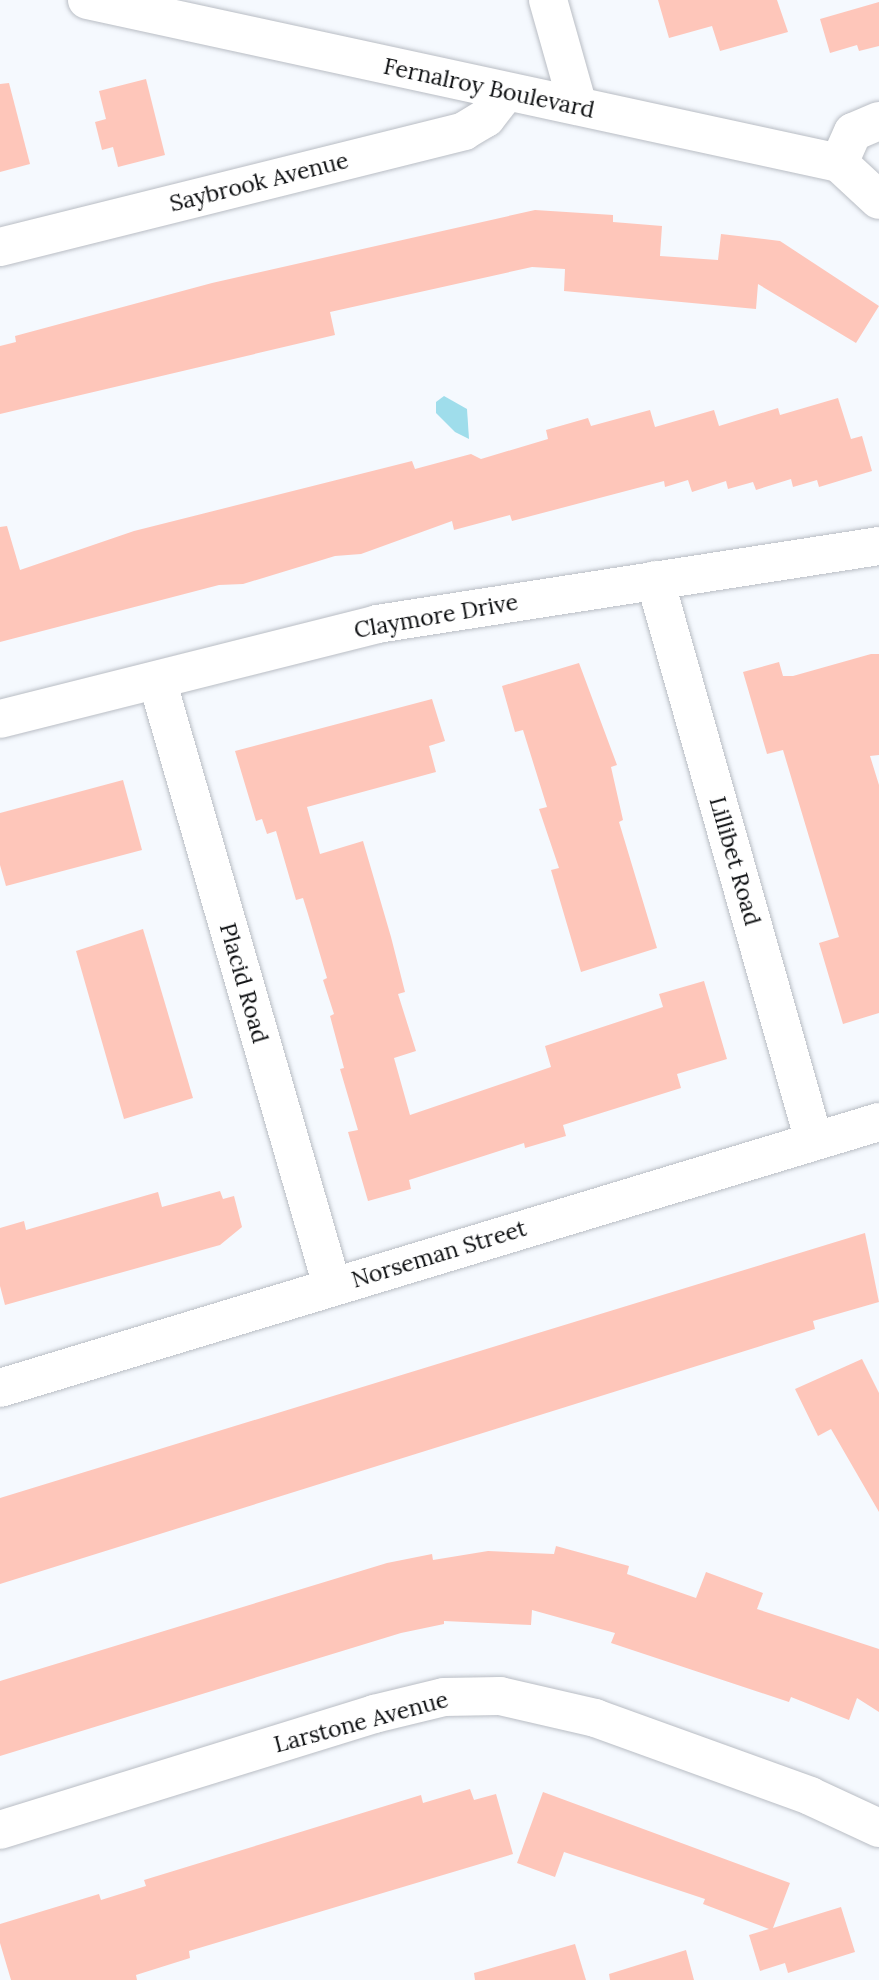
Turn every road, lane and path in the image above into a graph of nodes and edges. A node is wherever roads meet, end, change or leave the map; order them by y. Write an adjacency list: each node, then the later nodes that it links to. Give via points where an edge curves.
1 (87, 0): 3 (street, Fernalroy Boulevard)
2 (548, 0): 4 (street)
3 (505, 94): 4 (street, Fernalroy Boulevard); 8 (street, Saybrook Avenue, via 486,118 464,131)
4 (578, 106): 6 (street, Fernalroy Boulevard)
5 (879, 121): 6 (street, via 853,132)
6 (839, 163): 7 (street)
7 (879, 200)
8 (0, 247)
9 (879, 546): 10 (street, Claymore Drive)
10 (655, 580): 11 (street, Claymore Drive, via 377,624); 14 (street, Lillibet Road)
11 (157, 680): 12 (street, Claymore Drive); 15 (street, Placid Road)
12 (0, 719)
13 (879, 1122): 14 (street, Norseman Street)
14 (814, 1141): 15 (street, Norseman Street)
15 (332, 1286): 16 (street, Norseman Street)
16 (0, 1388)
17 (879, 1828): 18 (street, Larstone Avenue, via 810,1796 595,1718 500,1696 444,1697 374,1714)
18 (0, 1830)

